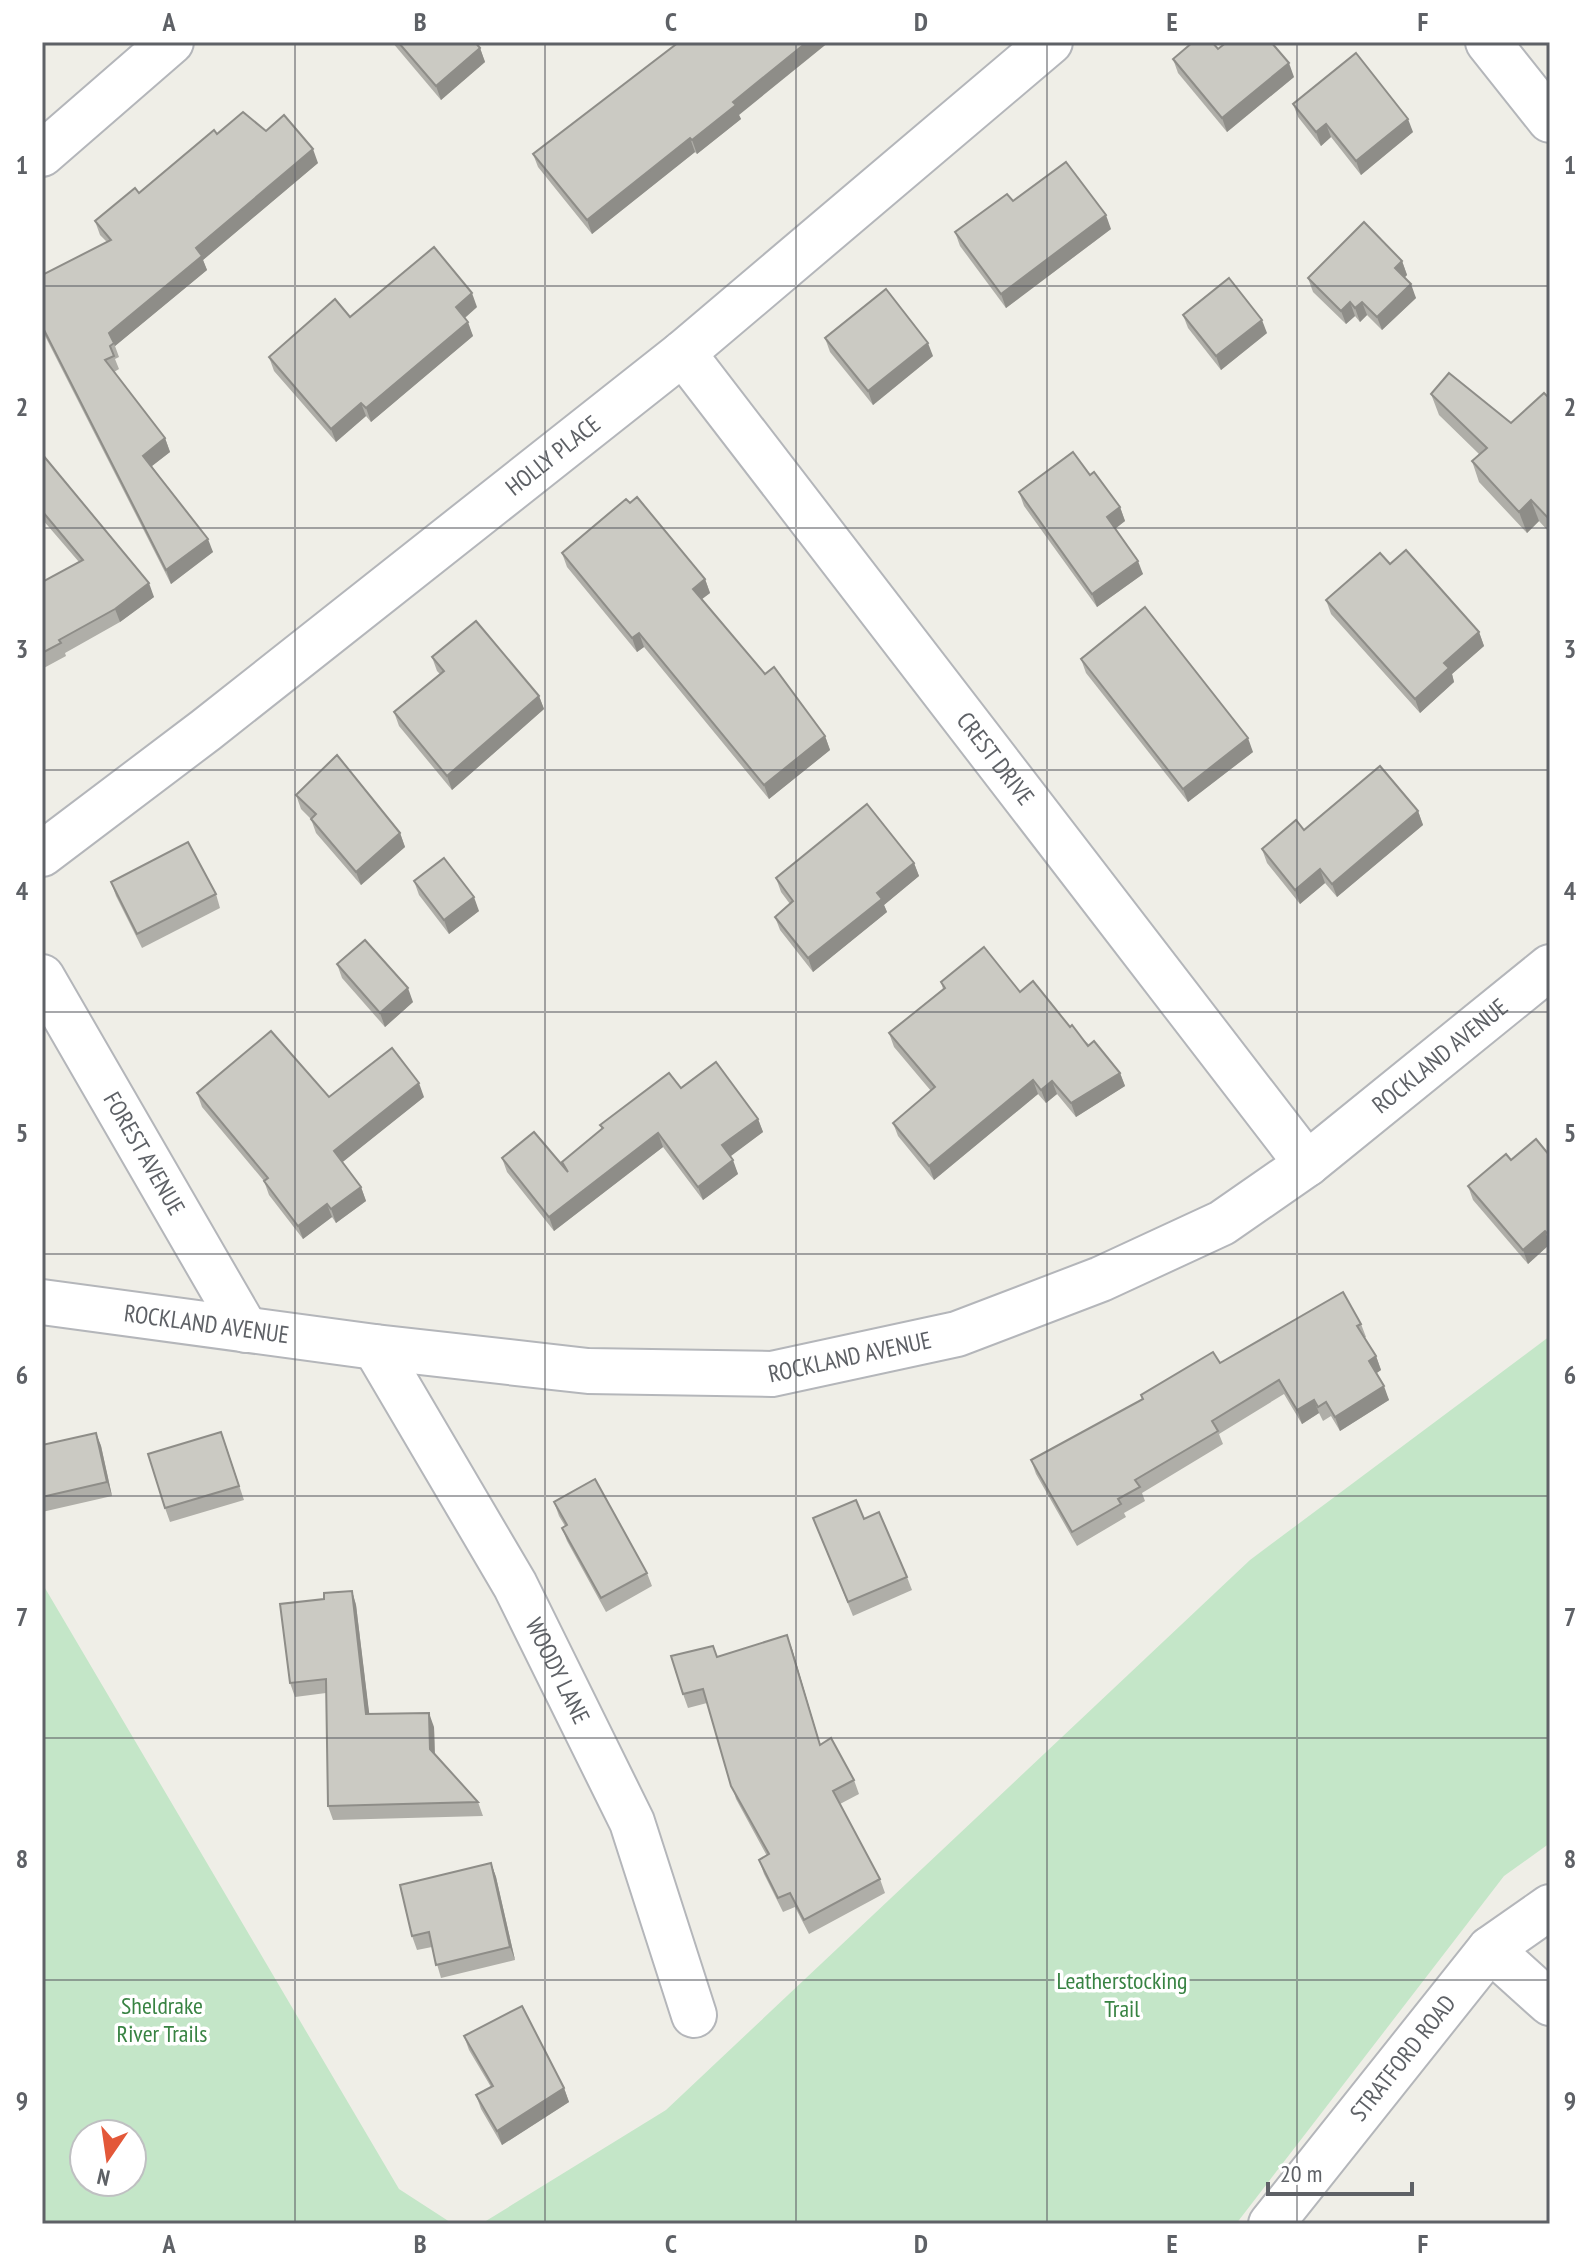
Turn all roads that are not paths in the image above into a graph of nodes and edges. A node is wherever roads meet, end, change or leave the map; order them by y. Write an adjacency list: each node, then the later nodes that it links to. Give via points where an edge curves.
1 (171, 42): 5 (street)
2 (1050, 42): 6 (street, HOLLY PLACE)
3 (1488, 42): 4 (street)
4 (1550, 120)
5 (42, 154)
6 (683, 353): 7 (street, HOLLY PLACE); 10 (street, CREST DRIVE)
7 (42, 854)
8 (1550, 967): 10 (street, ROCKLAND AVENUE)
9 (42, 977): 12 (street, FOREST AVENUE)
10 (1307, 1164): 13 (street, ROCKLAND AVENUE, via 1222,1223 1101,1279 957,1334 772,1374 588,1371)
11 (42, 1302): 12 (street, ROCKLAND AVENUE)
12 (246, 1330): 13 (street, ROCKLAND AVENUE)
13 (375, 1347): 17 (street, WOODY LANE, via 515,1585 632,1822)
14 (1550, 1907): 15 (street, STRATFORD ROAD)
15 (1490, 1949): 16 (street); 18 (street, STRATFORD ROAD)
16 (1550, 2003)
17 (694, 2015)
18 (1271, 2224)

